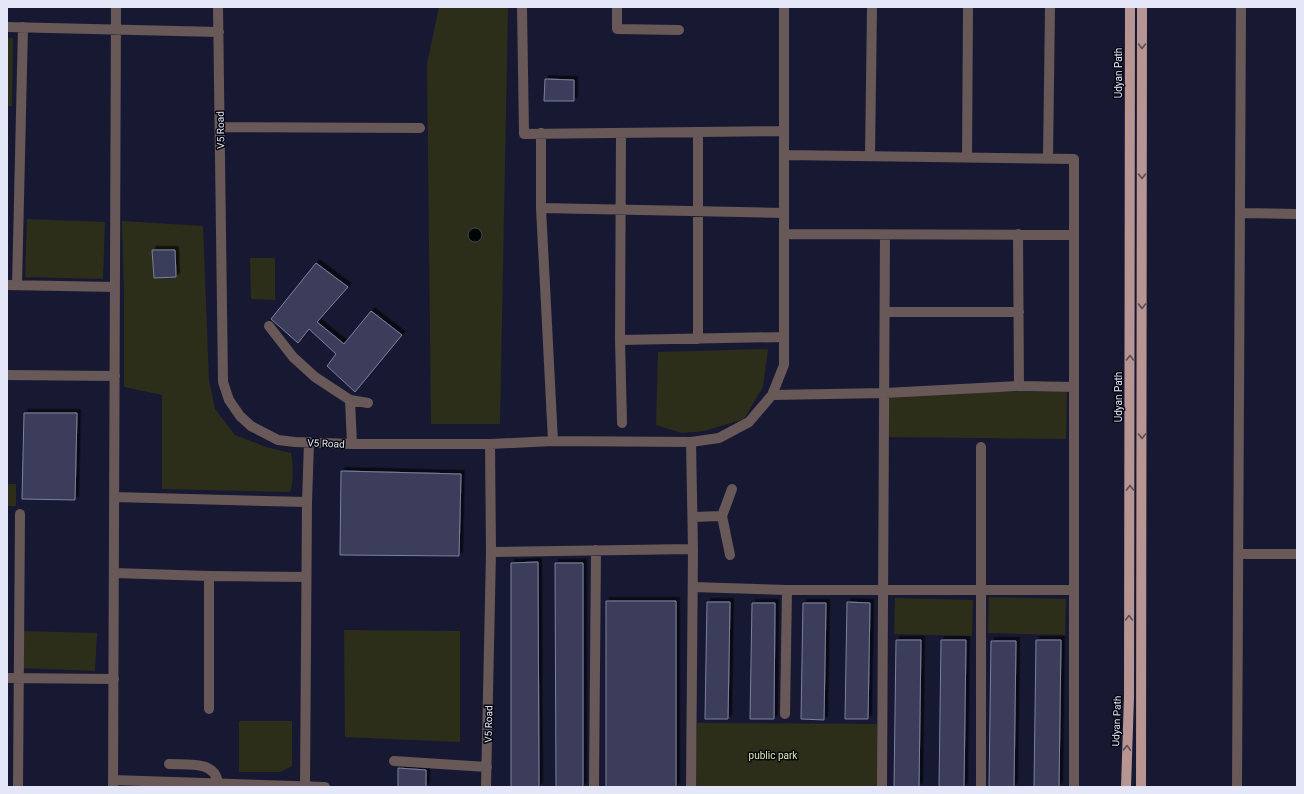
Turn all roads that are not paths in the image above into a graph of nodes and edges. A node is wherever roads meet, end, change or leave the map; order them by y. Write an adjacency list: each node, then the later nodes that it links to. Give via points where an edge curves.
1 (116, 7): 14 (street)
2 (218, 7): 16 (street, V5 Road)
3 (522, 7): 21 (street, via 524,134)
4 (617, 7): 15 (street, via 617,29)
5 (784, 7): 19 (street)
6 (872, 7): 24 (street)
7 (968, 7): 25 (street)
8 (1050, 7): 26 (street)
9 (1130, 7): 100 (main road, Udyan Path, one-way to 9, via 1129,697)
10 (1142, 7): 91 (main road, one-way to 91)
11 (1241, 7): 31 (street)
12 (7, 27): 13 (street)
13 (23, 27): 14 (street); 37 (street)
14 (117, 29): 16 (street); 38 (street)
15 (679, 30)
16 (219, 32): 17 (street, V5 Road)
17 (220, 127): 18 (street); 55 (street, V5 Road, via 223,382 229,400 251,426 278,440)
18 (420, 128)
19 (784, 131): 20 (street); 23 (street)
20 (698, 132): 22 (street); 29 (street)
21 (541, 133): 22 (street); 27 (street)
22 (621, 133): 28 (street)
23 (784, 154): 24 (street); 30 (street)
24 (870, 156): 25 (street)
25 (968, 157): 26 (street)
26 (1048, 158): 36 (street, via 1074,158)
27 (541, 208): 28 (street); 54 (street)
28 (620, 210): 29 (street); 44 (street)
29 (698, 212): 30 (street); 43 (street)
30 (784, 213): 33 (street)
31 (1240, 213): 32 (street); 69 (street)
32 (1297, 214)
33 (784, 234): 34 (street); 42 (street)
34 (885, 234): 35 (street); 39 (street)
35 (1018, 234): 36 (street); 40 (street)
36 (1074, 235): 48 (street)
37 (12, 285): 38 (street)
38 (115, 287): 46 (street)
39 (885, 312): 40 (street); 49 (street)
40 (1019, 312): 47 (street)
41 (269, 326): 51 (street, via 293,357 315,377)
42 (784, 338): 43 (street); 50 (street, via 784,365)
43 (698, 339): 44 (street)
44 (620, 340): 53 (street)
45 (7, 375): 46 (street)
46 (115, 376): 61 (street)
47 (1019, 386): 48 (street); 49 (street)
48 (1074, 387): 79 (street)
49 (884, 393): 50 (street); 78 (street)
50 (772, 395): 56 (street, via 749,422 719,438)
51 (350, 400): 52 (street); 57 (street)
52 (368, 403)
53 (622, 423)
54 (553, 441): 56 (street); 58 (street)
55 (309, 442): 57 (street, V5 Road); 62 (street)
56 (691, 442): 65 (street)
57 (352, 444): 58 (street, V5 Road)
58 (490, 444): 68 (street, V5 Road)
59 (981, 447): 76 (street)
60 (732, 489): 64 (street)
61 (114, 497): 62 (street); 72 (street)
62 (307, 502): 74 (street)
63 (20, 514): 81 (street)
64 (722, 516): 65 (street); 71 (street)
65 (692, 517): 66 (street)
66 (693, 549): 67 (street); 75 (street)
67 (596, 550): 68 (street); 95 (street)
68 (491, 552): 87 (street, V5 Road)
69 (1238, 554): 70 (street); 101 (street)
70 (1297, 554)
71 (730, 555)
72 (114, 572): 73 (street); 82 (street)
73 (209, 576): 74 (street); 83 (street)
74 (306, 577): 90 (street)
75 (693, 587): 77 (street); 96 (street)
76 (981, 589): 78 (street); 79 (street); 98 (street)
77 (787, 590): 78 (street); 84 (street)
78 (883, 590): 97 (street)
79 (1074, 590): 99 (street)
80 (7, 678): 81 (street)
81 (19, 678): 82 (street); 93 (street)
82 (114, 679): 88 (street)
83 (209, 709)
84 (785, 714)
85 (394, 761): 87 (street)
86 (169, 764): 89 (street, via 206,766 215,774)
87 (487, 767): 94 (street, V5 Road)
88 (113, 783): 89 (street)
89 (218, 783): 90 (street)
90 (305, 785): 92 (street)
91 (1143, 785)
92 (325, 786)
93 (18, 787)
94 (486, 787)
95 (594, 787)
96 (691, 787)
97 (882, 787)
98 (981, 787)
99 (1074, 787)
100 (1126, 787)
101 (1237, 787)

